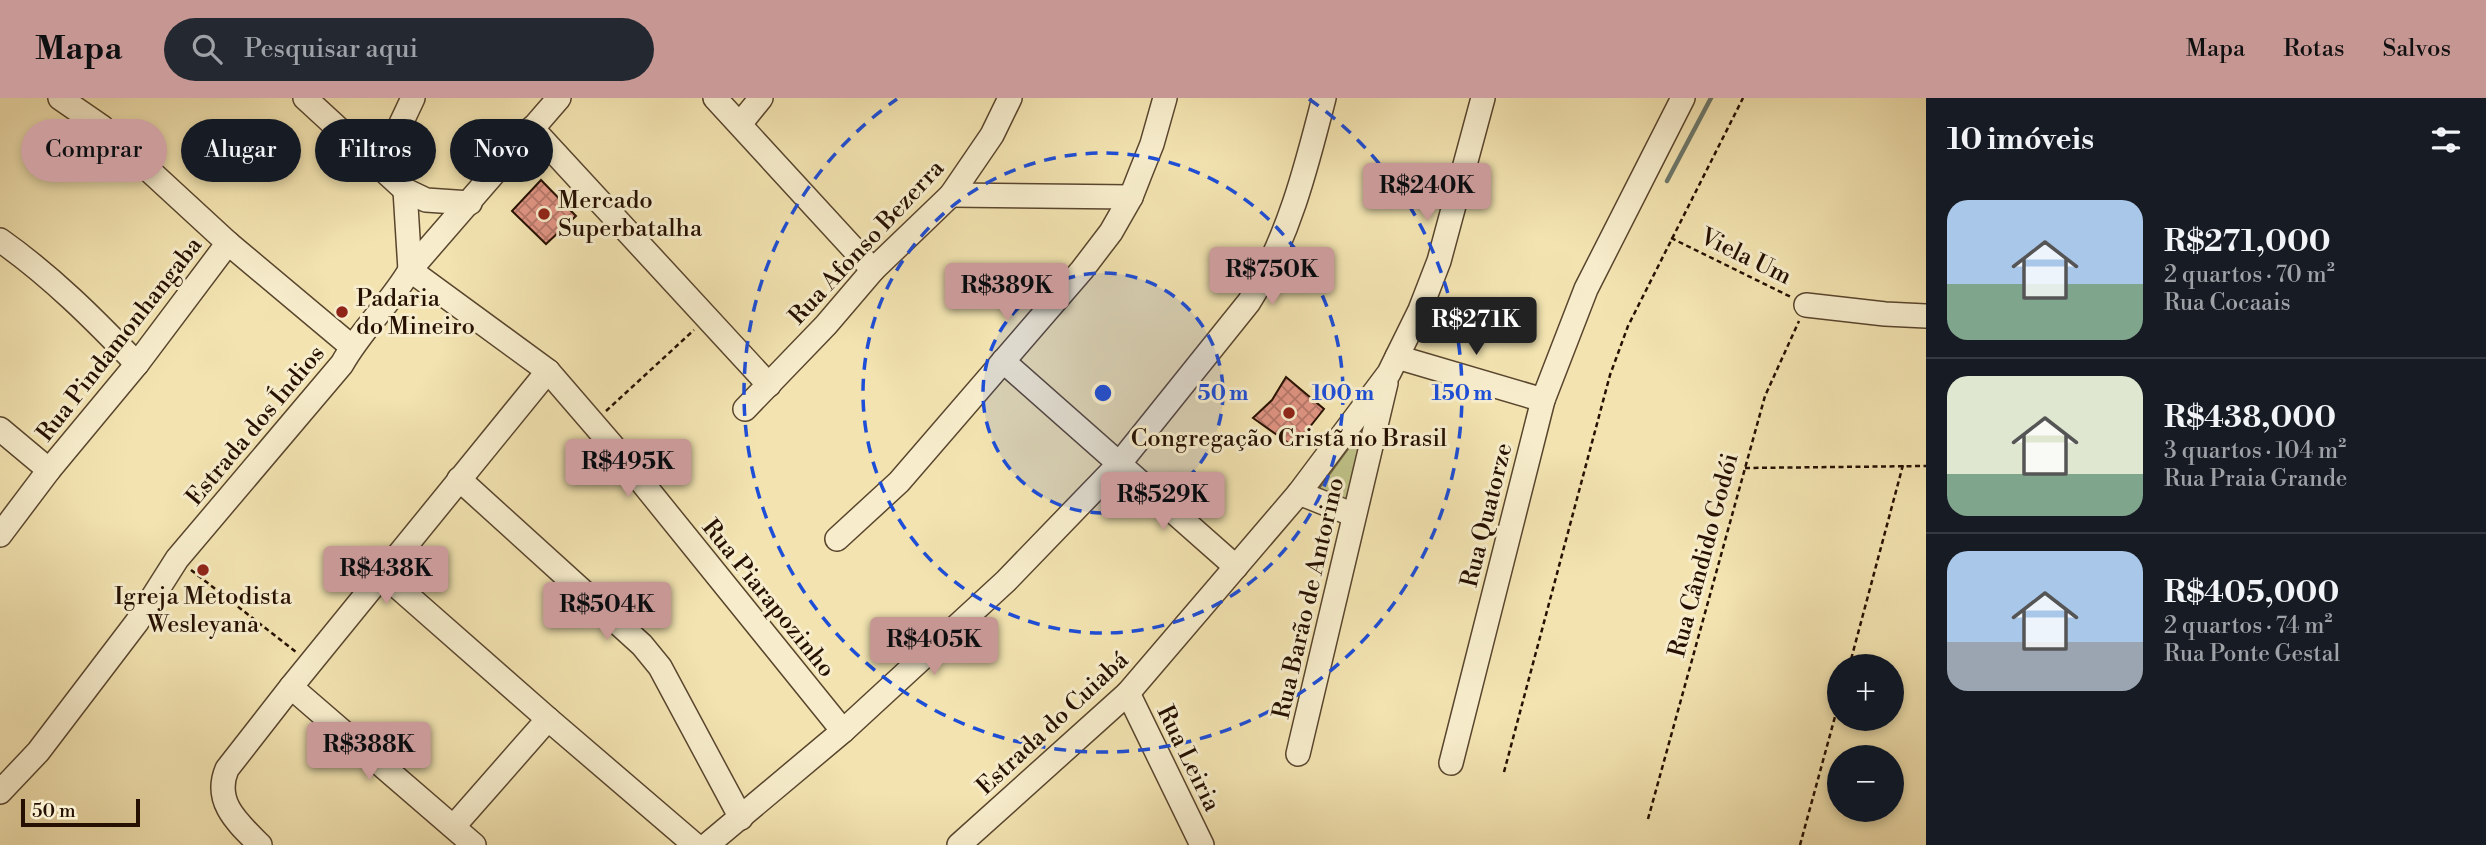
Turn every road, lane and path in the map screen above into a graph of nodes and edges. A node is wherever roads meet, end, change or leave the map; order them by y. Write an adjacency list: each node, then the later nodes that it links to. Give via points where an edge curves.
1 (60, 98): 26 (street, via 102,127)
2 (305, 98): 13 (street)
3 (413, 98): 14 (street)
4 (559, 98): 15 (street, Estrada dos Índios)
5 (715, 98): 16 (street)
6 (761, 98): 16 (street)
7 (1010, 98): 21 (street, Rua Afonso Bezerra, via 992,135)
8 (1165, 98): 22 (street)
9 (1324, 98): 42 (street, via 1295,205 1265,277 1250,302)
10 (1483, 98): 35 (street, Estrada do Cuiabá, via 1439,261)
11 (1683, 98): 38 (street, Rua Quatorze, via 1586,289)
12 (1743, 98): 24 (path)
13 (328, 119)
14 (403, 119)
15 (540, 119)
16 (740, 124): 28 (street)
17 (553, 151): 31 (street)
18 (396, 182): 20 (street)
19 (487, 182): 23 (street, Estrada dos Índios)
20 (405, 190): 23 (street, via 426,200); 27 (street)
21 (951, 195): 22 (street); 28 (street, Rua Afonso Bezerra)
22 (1131, 197): 33 (street, via 1082,270)
23 (470, 203): 27 (street, Estrada dos Índios)
24 (1671, 238): 29 (path, Viela Um); 65 (path, via 1610,375)
25 (0, 240): 34 (street, via 72,297)
26 (228, 243): 32 (street); 34 (street, Rua Pindamonhangaba)
27 (410, 270): 32 (street, Estrada dos Índios); 36 (street, Rua Piarapozinho)
28 (873, 270): 37 (street, Rua Afonso Bezerra)
29 (1806, 305): 30 (street); 45 (path, Rua Cândido Godói, via 1765,396)
30 (1926, 316)
31 (705, 319): 37 (street); 40 (path)
32 (352, 347): 52 (street, Estrada dos Índios)
33 (1003, 361): 42 (street); 51 (street, via 899,482)
34 (137, 364): 46 (street, Rua Pindamonhangaba)
35 (1393, 365): 38 (street); 48 (street, Estrada do Cuiabá); 49 (street, Rua Barão de Antorino)
36 (548, 371): 40 (street, Rua Piarapozinho); 47 (street)
37 (769, 385): 39 (street, Rua Afonso Bezerra)
38 (1543, 400): 63 (street, Rua Quatorze)
39 (745, 409)
40 (594, 423): 60 (street, Rua Piarapozinho)
41 (0, 429): 46 (street)
42 (1119, 464): 53 (street); 60 (street, via 1006,581)
43 (1903, 465): 44 (path); 45 (path); 55 (path)
44 (1926, 466)
45 (1745, 468): 68 (path, Rua Cândido Godói)
46 (49, 470): 50 (street, Rua Pindamonhangaba)
47 (459, 479): 54 (street); 67 (street, via 642,645 660,667)
48 (1299, 493): 49 (street); 53 (street, Estrada do Cuiabá)
49 (1354, 515): 62 (street, Rua Barão de Antorino)
50 (0, 535)
51 (836, 539)
52 (177, 559): 56 (path); 64 (street, Estrada dos Índios, via 137,622 38,752)
53 (1236, 567): 58 (street, Estrada do Cuiabá)
54 (383, 574): 56 (street); 59 (street)
55 (1852, 654)
56 (311, 663): 57 (street)
57 (291, 687): 69 (street); 70 (street, via 222,781 226,807)
58 (1128, 694): 74 (street, Estrada do Cuiabá); 75 (street, Rua Leiria)
59 (548, 719): 69 (street); 72 (street)
60 (843, 731): 67 (street)
61 (1831, 731): 76 (path)
62 (1298, 754)
63 (1451, 762)
64 (8, 771): 66 (street, Estrada dos Índios)
65 (1504, 772)
66 (0, 792)
67 (741, 818): 73 (street)
68 (1648, 819)
69 (454, 826): 71 (street)
70 (260, 845)
71 (474, 845)
72 (695, 845)
73 (707, 845)
74 (959, 845)
75 (1202, 845)
76 (1800, 845)

